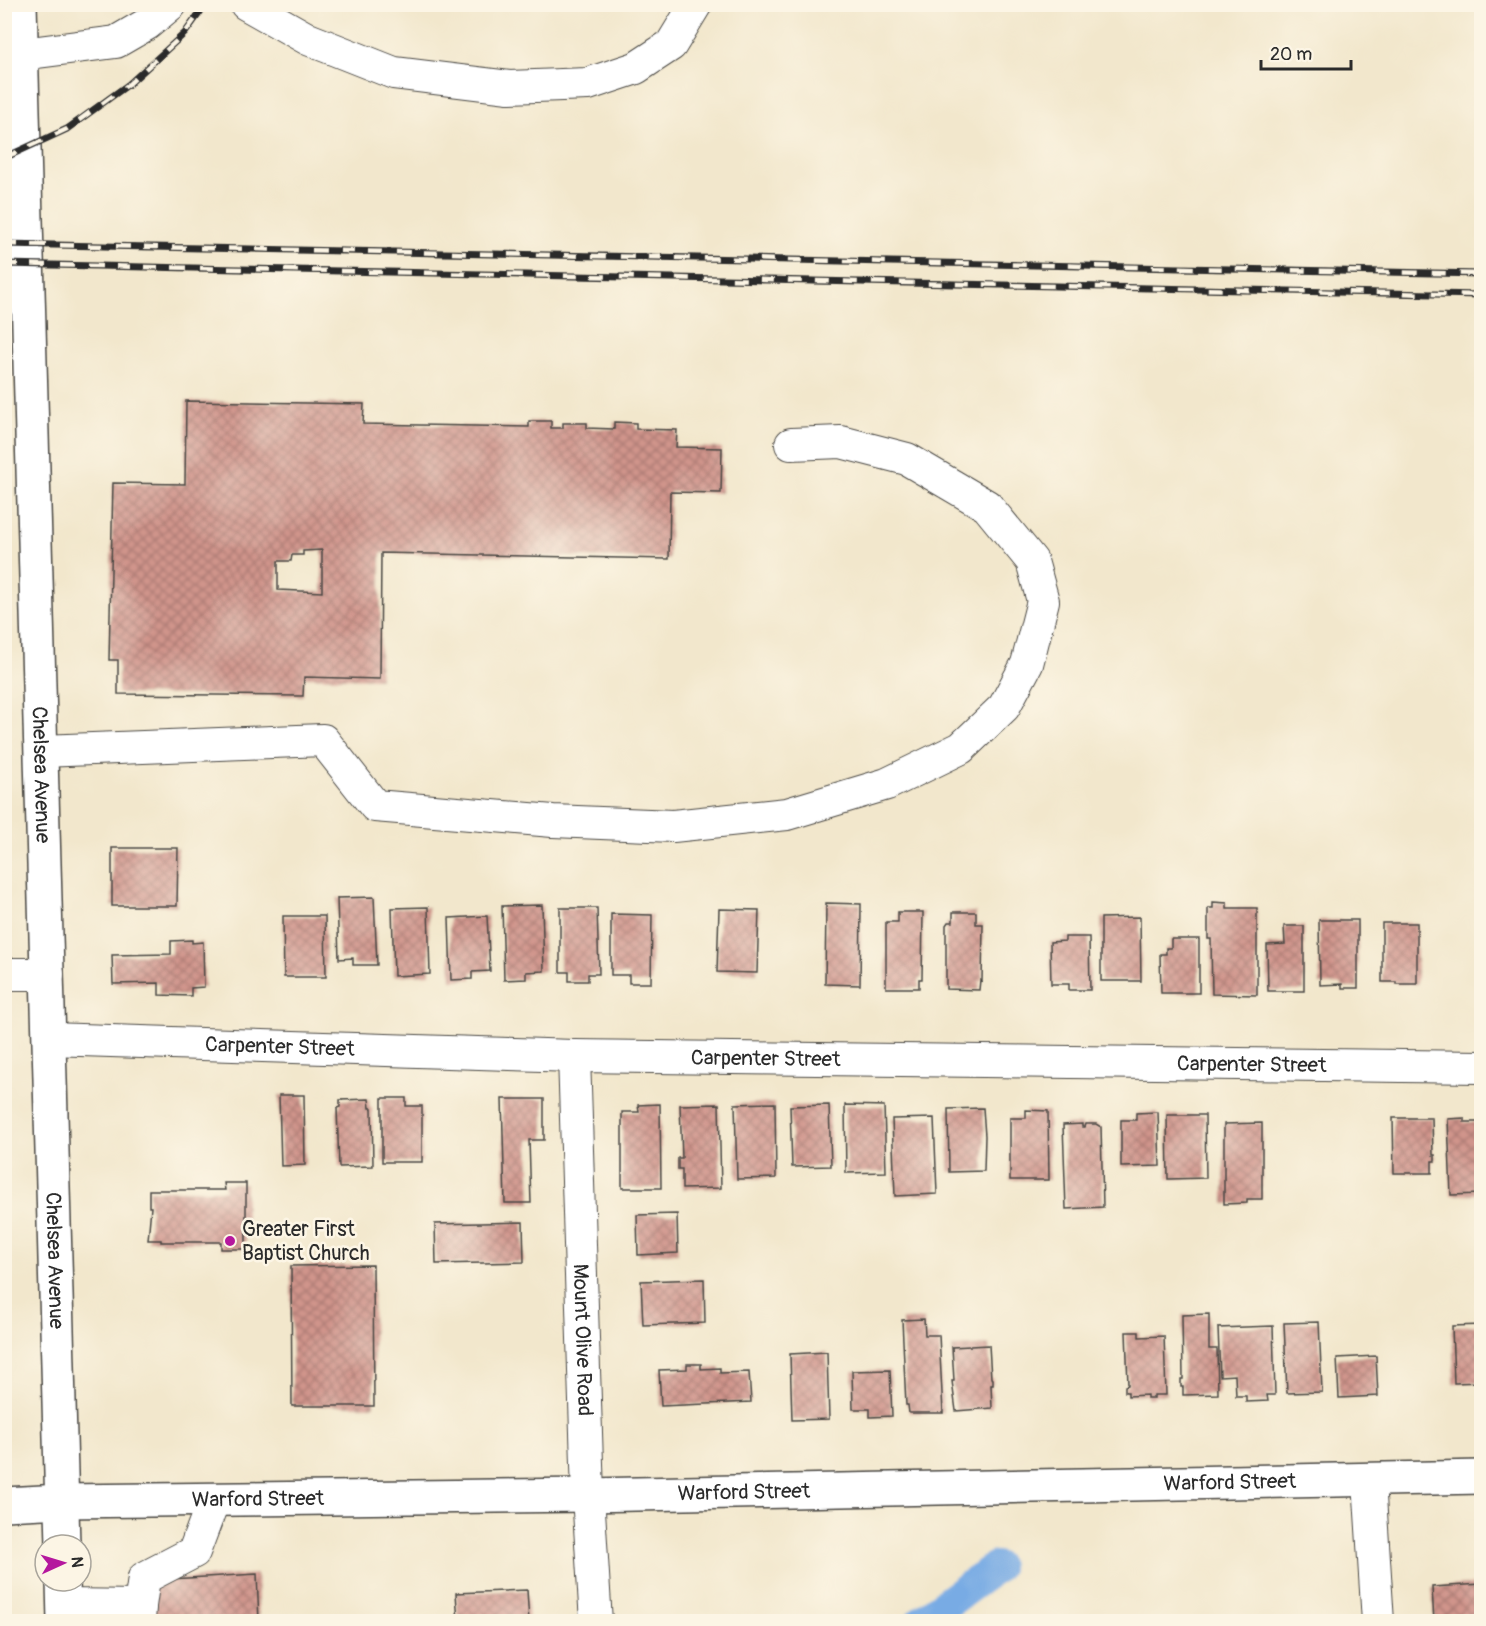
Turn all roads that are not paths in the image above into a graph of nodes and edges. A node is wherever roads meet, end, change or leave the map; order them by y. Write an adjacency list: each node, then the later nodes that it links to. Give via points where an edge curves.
1 (20, 4): 5 (main road, Chelsea Avenue)
2 (171, 4): 5 (street, via 116,42)
3 (246, 4): 4 (street, via 308,39 394,73 509,87 588,84 636,68 671,45)
4 (696, 4)
5 (22, 54): 7 (main road, Chelsea Avenue)
6 (791, 444): 7 (street, via 841,442 907,459 987,506 1032,561 1043,601 1027,664 1004,707 961,748 887,784 787,814 663,826 375,806 323,740)
7 (42, 751): 9 (main road, Chelsea Avenue)
8 (4, 974): 9 (street)
9 (48, 974): 10 (main road, Chelsea Avenue)
10 (50, 1039): 11 (street, Carpenter Street); 17 (main road, Chelsea Avenue)
11 (574, 1056): 12 (street, Carpenter Street); 15 (street, Mount Olive Road)
12 (1482, 1067)
13 (1482, 1477): 14 (main road, Warford Street)
14 (1369, 1480): 15 (main road, Warford Street); 23 (street)
15 (588, 1495): 16 (main road, Warford Street); 22 (street, Mount Olive Road)
16 (214, 1499): 17 (main road, Warford Street); 21 (street, via 194,1552 144,1578)
17 (62, 1501): 18 (main road, Warford Street); 19 (main road, Chelsea Avenue)
18 (4, 1504)
19 (63, 1533)
20 (64, 1603): 21 (street)
21 (140, 1614)
22 (596, 1622)
23 (1378, 1622)

